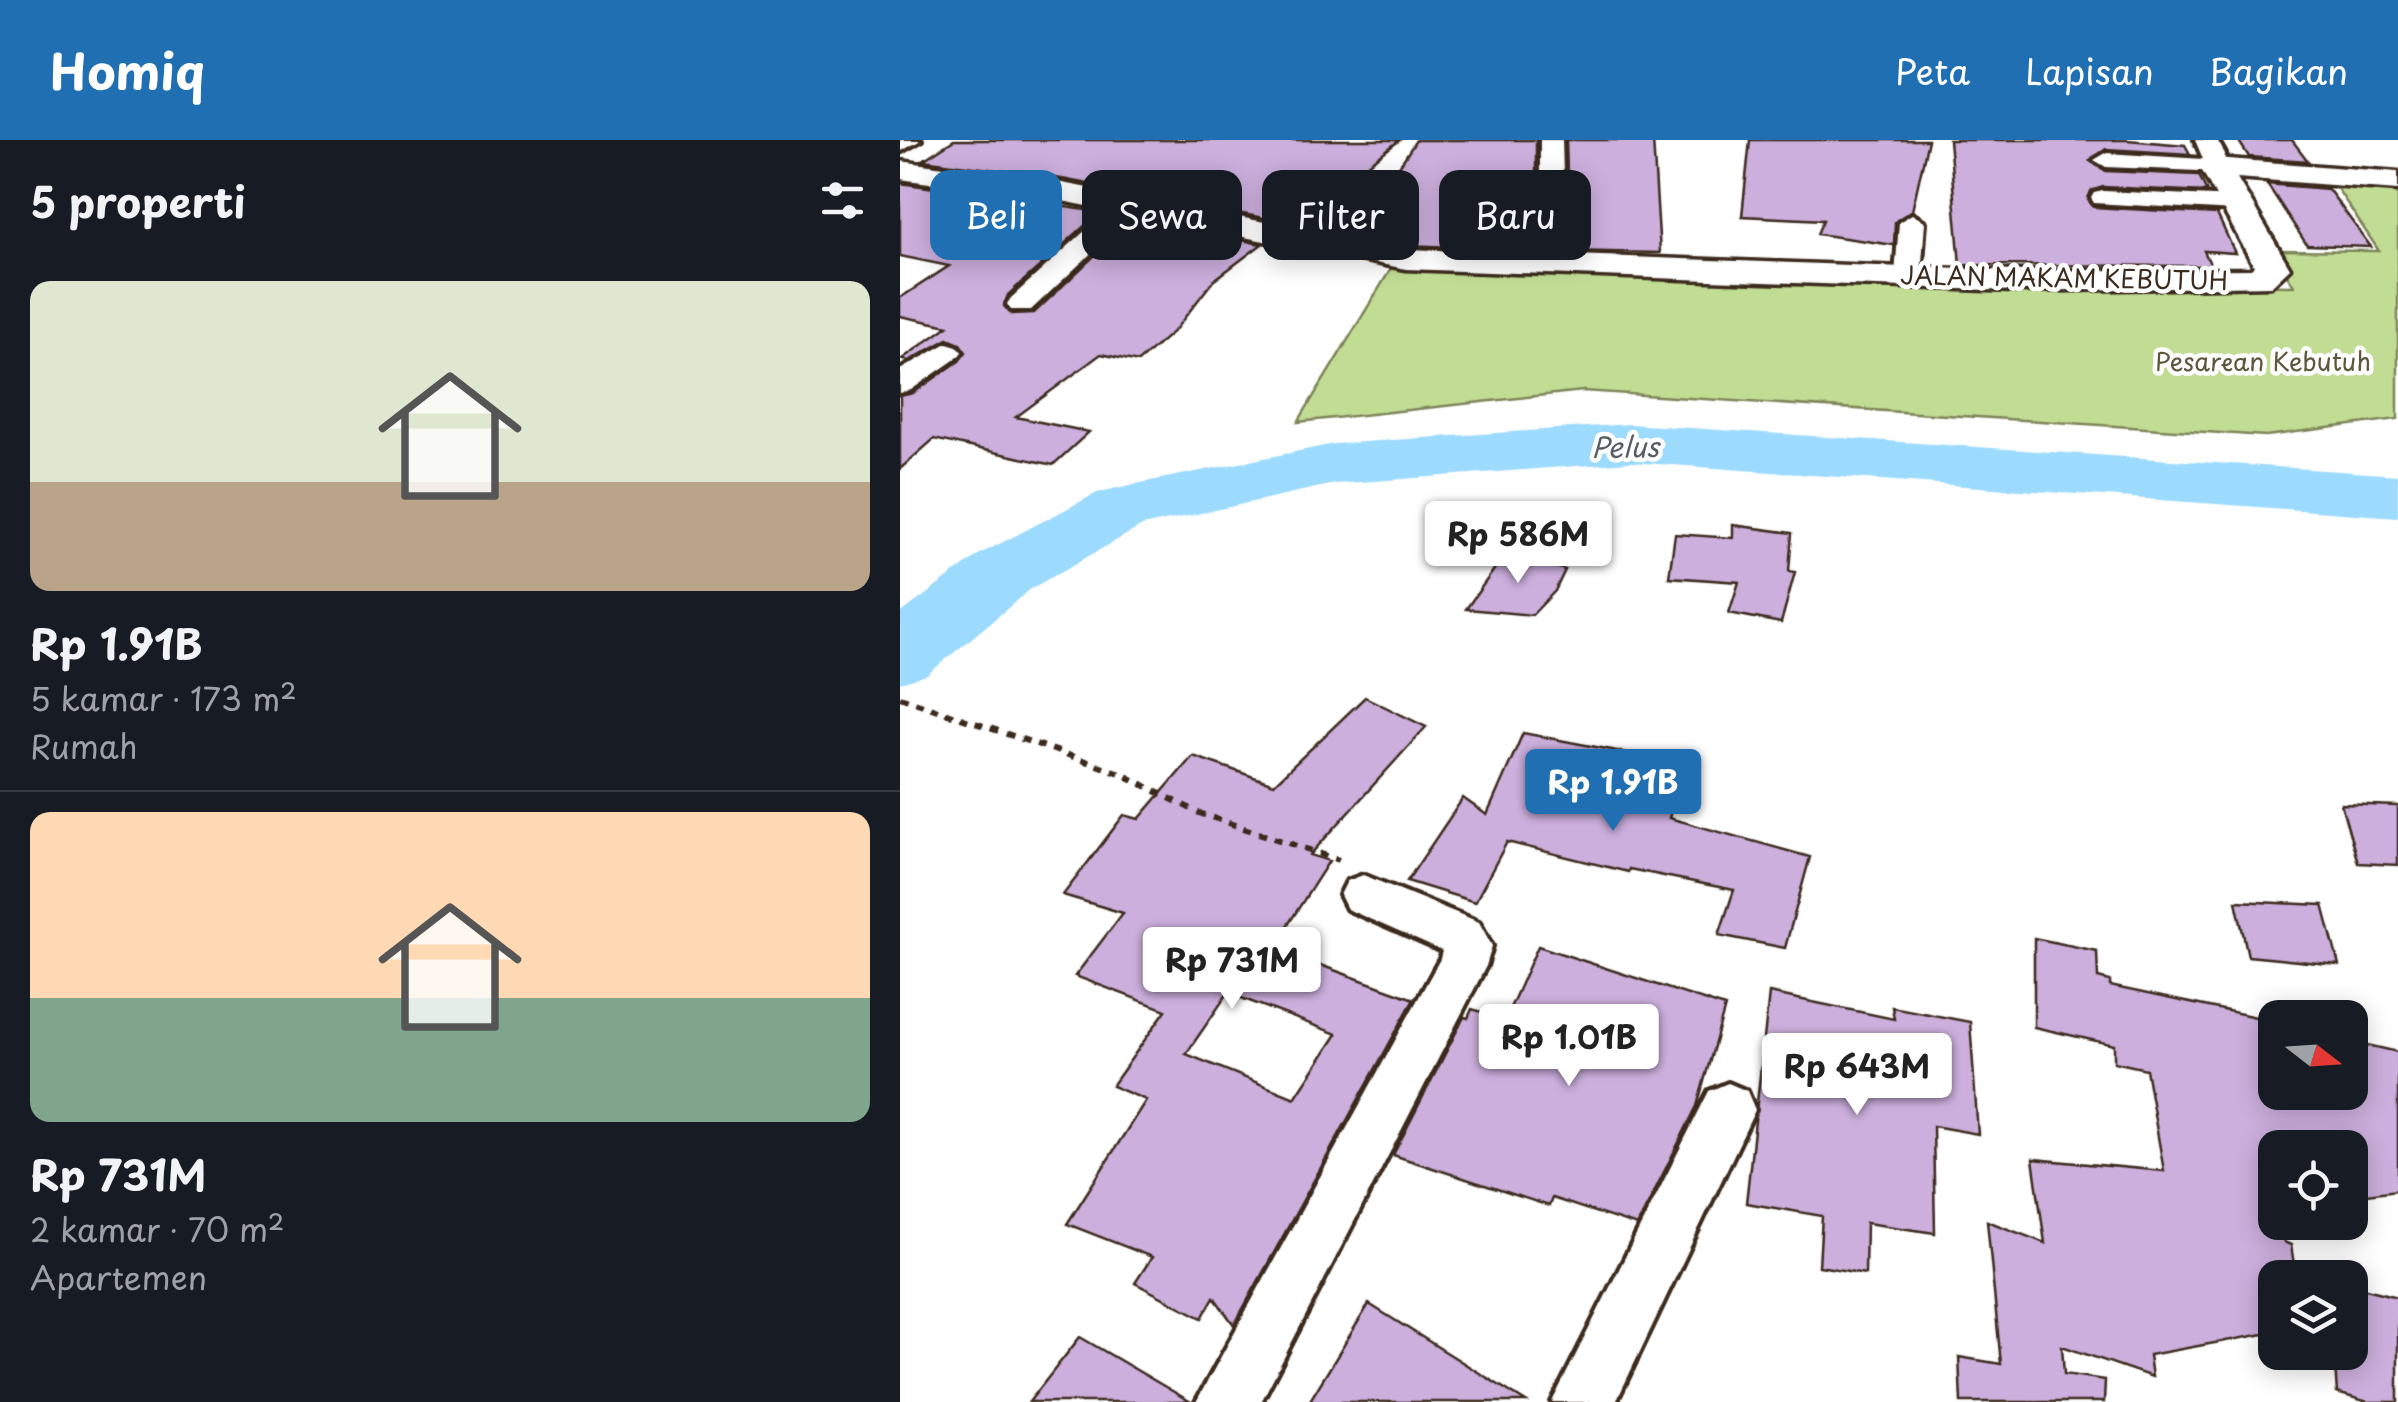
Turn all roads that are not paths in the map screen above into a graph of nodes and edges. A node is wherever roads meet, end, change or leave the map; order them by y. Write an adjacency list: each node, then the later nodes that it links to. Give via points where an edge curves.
1 (910, 140): 3 (street)
2 (1551, 140): 14 (street, via 1552,209)
3 (900, 145)
4 (2210, 154): 5 (street); 7 (street); 10 (street, JALAN MAKAM KEBUTUH)
5 (2106, 160)
6 (900, 170): 9 (street, JALAN MAKAM KEBUTUH)
7 (2398, 181)
8 (2103, 198): 10 (street)
9 (1082, 199)
10 (2235, 204): 15 (street, JALAN MAKAM KEBUTUH, via 2273,268 2260,279)
11 (1912, 222): 15 (street)
12 (1242, 224): 14 (street, JALAN MAKAM KEBUTUH, via 1406,259)
13 (1082, 248): 16 (street)
14 (1543, 264): 15 (street, JALAN MAKAM KEBUTUH)
15 (1908, 276)
16 (1021, 304)
17 (948, 352): 18 (street)
18 (900, 384)
19 (1363, 895): 21 (street, via 1462,937 1468,946)
20 (1728, 1110): 22 (street)
21 (1226, 1402)
22 (1583, 1402)

